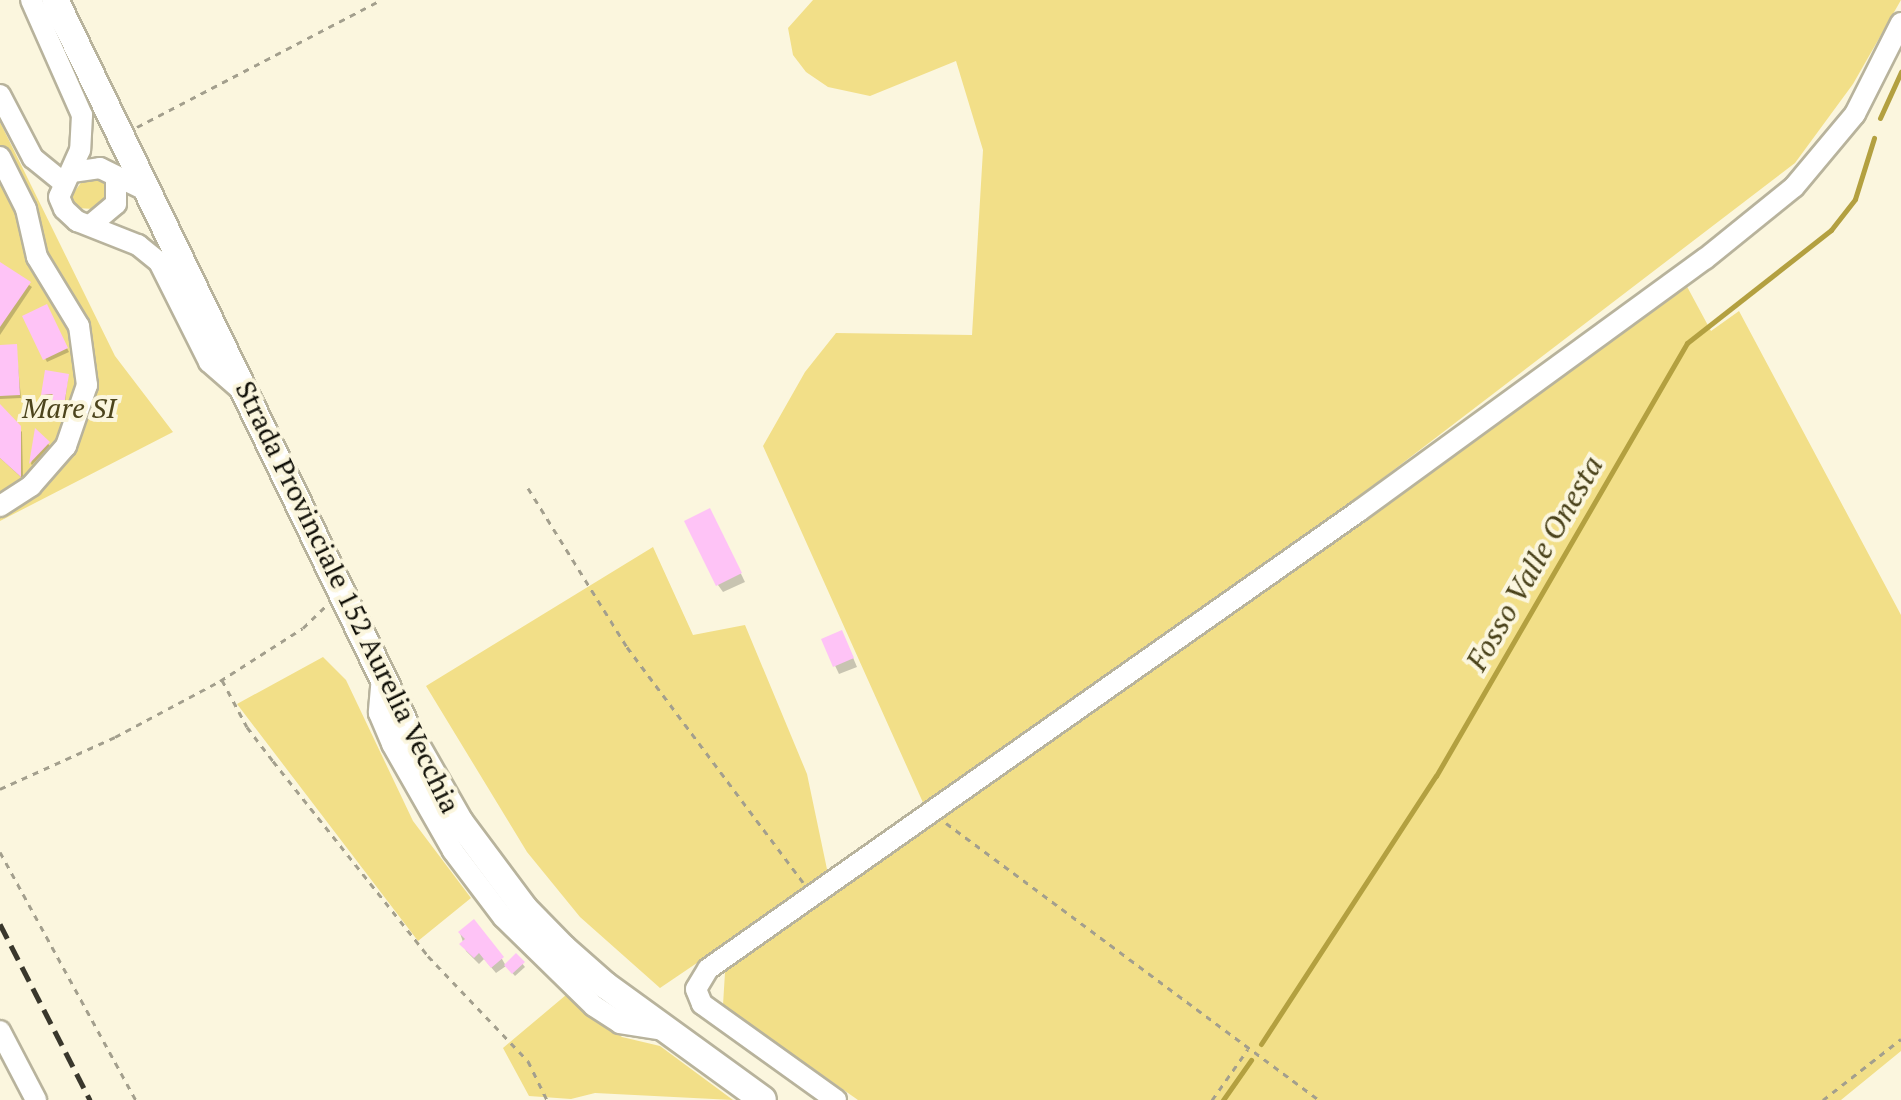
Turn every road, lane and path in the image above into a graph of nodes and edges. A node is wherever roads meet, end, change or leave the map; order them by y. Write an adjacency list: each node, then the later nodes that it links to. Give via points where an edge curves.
1 (31, 0): 8 (street, via 82,115 83,131)
2 (55, 0): 6 (main road, Strada Provinciale 152 Aurelia Vecchia)
3 (381, 0): 6 (path)
4 (1901, 23): 17 (street, via 1855,114 1794,187 1705,259 1359,511)
5 (0, 95): 8 (street, via 33,158)
6 (121, 156): 8 (street, via 100,168); 10 (street, via 116,204); 11 (main road, Strada Provinciale 152 Aurelia Vecchia, via 147,191)
7 (0, 157): 9 (street)
8 (63, 177): 9 (street); 10 (street, via 59,197 64,209 77,221)
9 (17, 190): 13 (street, via 37,257 79,326 87,385 66,446 31,486)
10 (93, 223): 11 (street, via 159,262 209,362)
11 (250, 398): 14 (main road, Strada Provinciale 152 Aurelia Vecchia)
12 (528, 488): 19 (path, via 627,647)
13 (0, 506)
14 (339, 588): 15 (path, via 303,628); 26 (main road, Strada Provinciale 152 Aurelia Vecchia, via 460,822 524,908 605,985)
15 (222, 680): 16 (path, via 115,737); 25 (path, via 273,761 428,956 528,1061)
16 (0, 789)
17 (936, 809): 19 (street); 22 (path, via 944,822)
18 (0, 852): 24 (path)
19 (813, 895): 27 (street, via 708,969 696,989 702,1004)
20 (0, 1031): 23 (street)
21 (1901, 1039): 30 (path)
22 (1248, 1049): 28 (path); 29 (path)
23 (36, 1100)
24 (136, 1100)
25 (547, 1100)
26 (763, 1100)
27 (836, 1100)
28 (1212, 1100)
29 (1319, 1100)
30 (1823, 1100)

